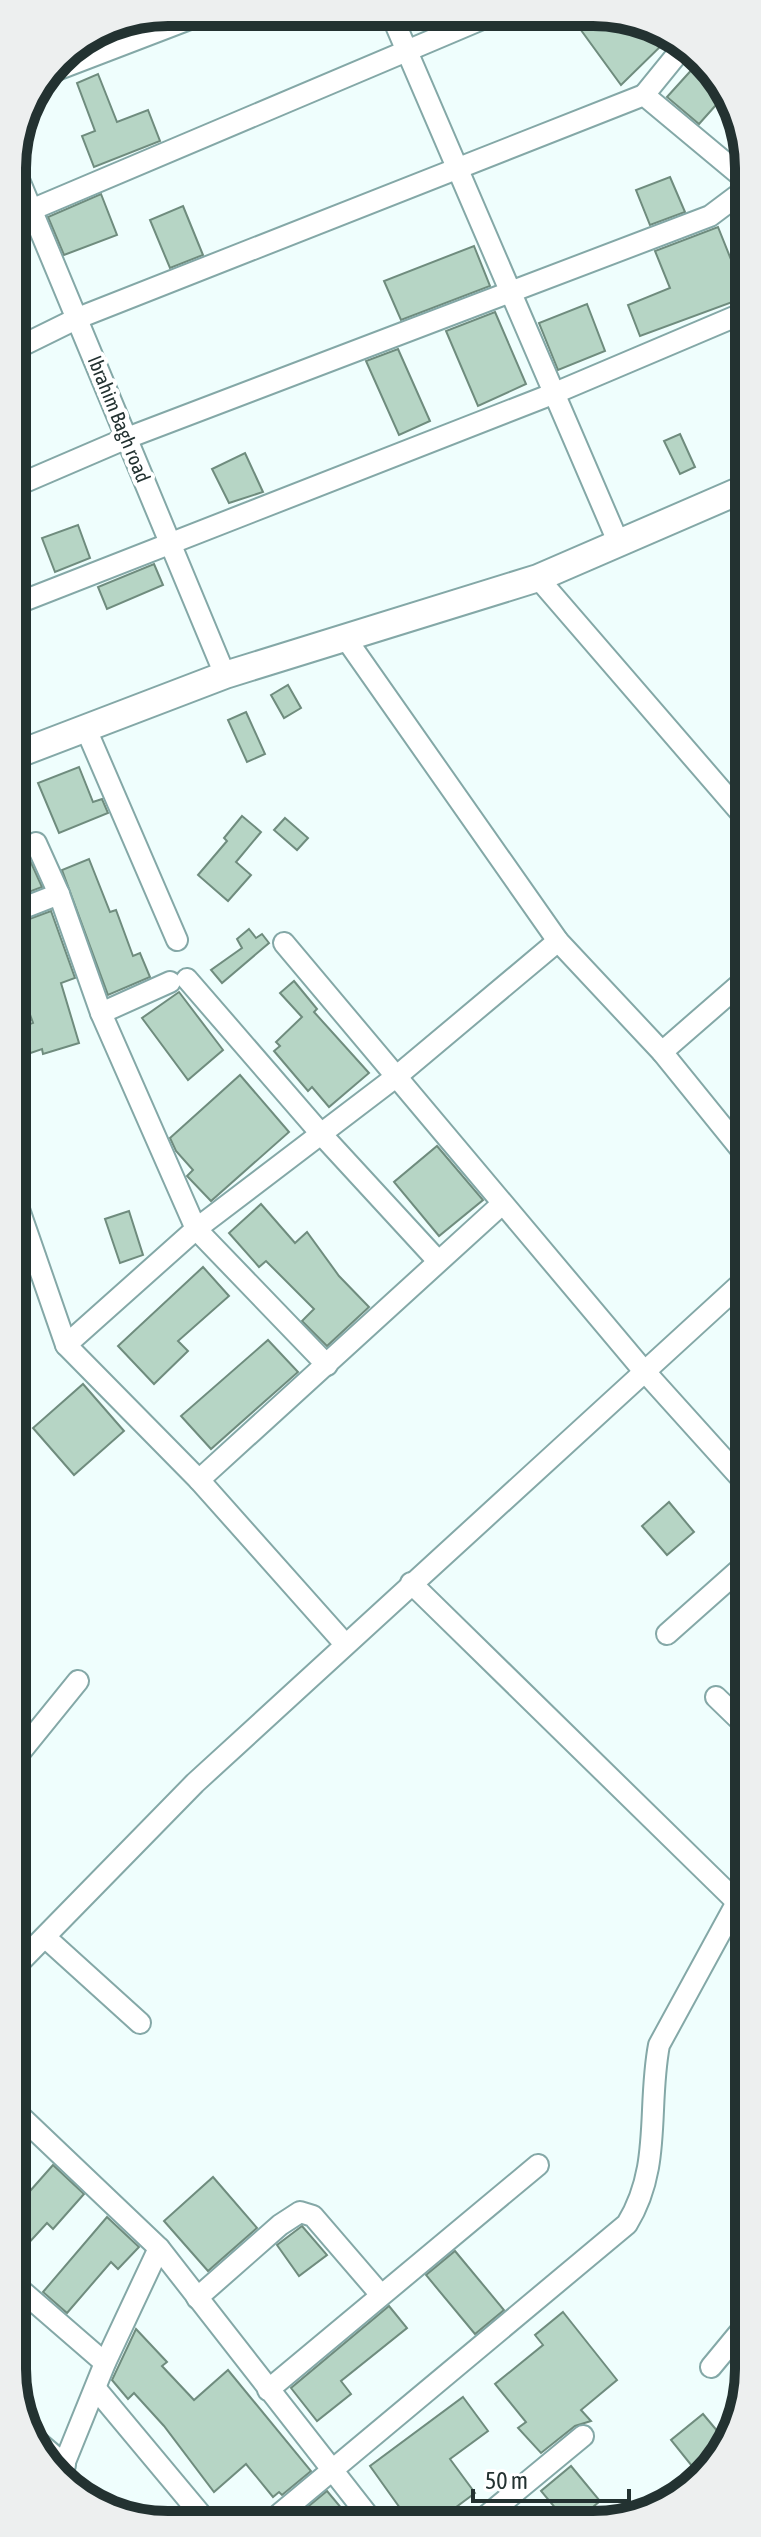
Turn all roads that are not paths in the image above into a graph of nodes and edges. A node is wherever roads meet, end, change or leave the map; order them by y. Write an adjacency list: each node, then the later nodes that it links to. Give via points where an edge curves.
1 (171, 26): 6 (street)
2 (396, 26): 4 (street)
3 (466, 26): 4 (street)
4 (407, 51): 8 (street); 12 (street)
5 (677, 54): 7 (street)
6 (70, 65)
7 (644, 95): 8 (street); 9 (street)
8 (459, 171): 14 (street); 16 (street)
9 (735, 171)
10 (26, 194): 12 (street, Ibrahim Bagh road)
11 (735, 197): 14 (street, via 710,216)
12 (33, 210): 13 (street); 16 (street, Ibrahim Bagh road)
13 (26, 213)
14 (510, 290): 18 (street); 19 (street)
15 (735, 317): 18 (street)
16 (78, 318): 17 (street); 19 (street, Ibrahim Bagh road)
17 (26, 344)
18 (555, 393): 22 (street); 23 (street)
19 (127, 438): 20 (street); 22 (street, Ibrahim Bagh road)
20 (26, 481)
21 (735, 493): 23 (street)
22 (171, 544): 25 (street); 27 (street, Ibrahim Bagh road)
23 (619, 544): 24 (street)
24 (538, 578): 26 (street); 30 (street)
25 (26, 600)
26 (344, 636): 27 (street); 35 (street)
27 (225, 675): 28 (street)
28 (86, 729): 29 (street); 34 (street)
29 (26, 751)
30 (735, 798)
31 (36, 843): 32 (street)
32 (59, 894): 33 (street); 38 (street)
33 (26, 907)
34 (177, 940)
35 (558, 941): 39 (street); 40 (street)
36 (284, 943): 40 (street)
37 (735, 988): 39 (street)
38 (101, 1013): 41 (street, via 178,981); 44 (street)
39 (662, 1052): 42 (street)
40 (397, 1076): 41 (street); 43 (street)
41 (322, 1135): 44 (street); 47 (street)
42 (735, 1142)
43 (502, 1204): 47 (street); 52 (street)
44 (196, 1229): 50 (street); 51 (street)
45 (26, 1230): 46 (street)
46 (35, 1257): 48 (street); 50 (street)
47 (438, 1261): 51 (street)
48 (26, 1264)
49 (735, 1289): 52 (street)
50 (66, 1345): 54 (street)
51 (327, 1365): 54 (street)
52 (644, 1372): 53 (street); 56 (street)
53 (735, 1472)
54 (199, 1480): 58 (street)
55 (735, 1574): 57 (street)
56 (411, 1583): 58 (street); 63 (street)
57 (667, 1634)
58 (345, 1644): 65 (street, via 195,1783)
59 (78, 1681): 62 (street)
60 (716, 1697): 61 (street)
61 (735, 1715)
62 (26, 1745)
63 (735, 1900)
64 (735, 1903): 81 (street, via 659,2045 649,2169 643,2198 627,2224)
65 (45, 1937): 66 (street); 67 (street)
66 (26, 1956)
67 (140, 2023)
68 (26, 2121): 70 (street)
69 (538, 2165): 72 (street)
70 (159, 2248): 73 (street); 75 (street)
71 (26, 2295): 75 (street)
72 (381, 2295): 73 (street, via 313,2216 300,2212); 78 (street)
73 (197, 2298): 78 (street)
74 (735, 2338): 76 (street)
75 (105, 2363): 77 (street)
76 (711, 2367)
77 (96, 2389): 80 (street); 82 (street)
78 (268, 2390): 81 (street)
79 (583, 2436): 85 (street)
80 (64, 2465)
81 (330, 2469): 83 (street); 84 (street)
82 (198, 2511)
83 (282, 2511)
84 (364, 2511)
85 (492, 2511)

